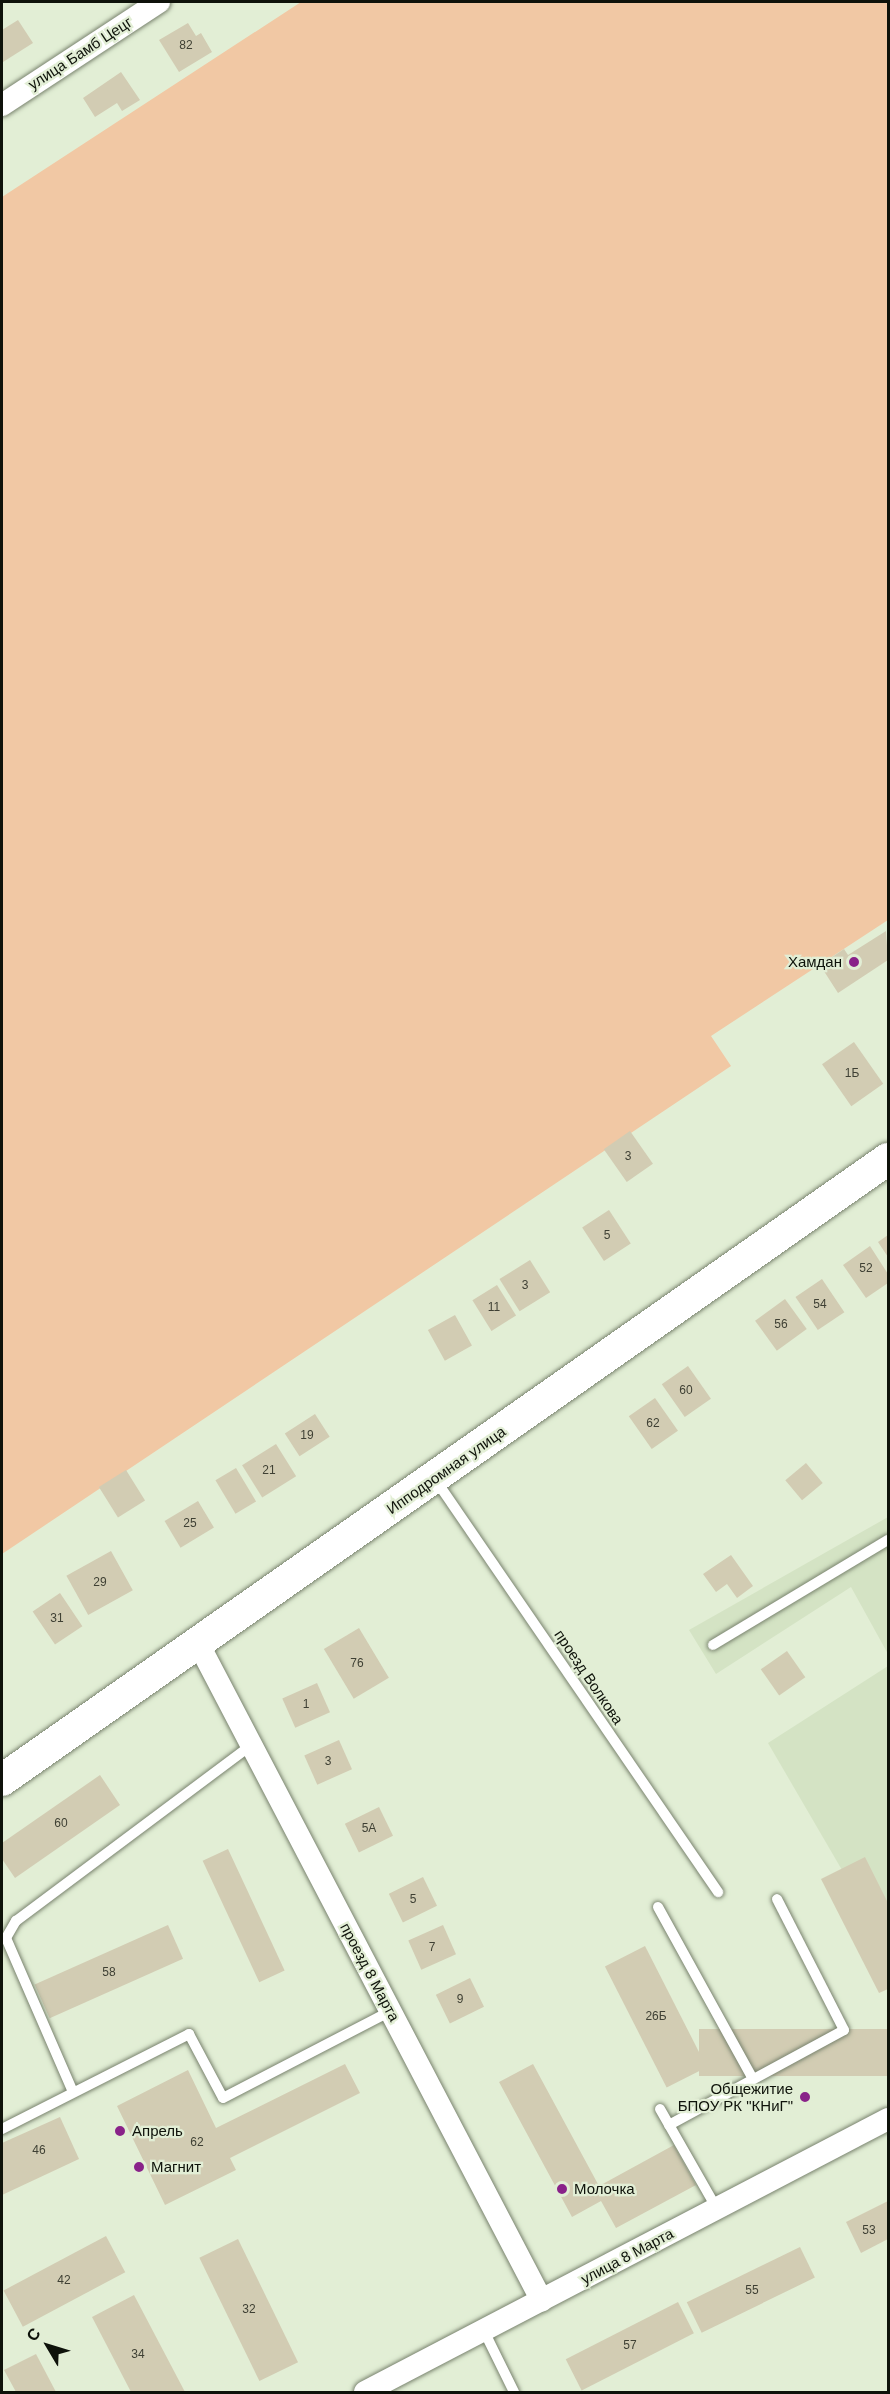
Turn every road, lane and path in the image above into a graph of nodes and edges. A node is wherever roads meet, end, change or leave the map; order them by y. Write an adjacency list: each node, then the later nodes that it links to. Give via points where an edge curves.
1 (159, 2): 2 (street, улица Бамб Цецг)
2 (2, 105)
3 (888, 1159): 4 (main road, Ипподромная улица)
4 (434, 1478): 6 (main road, Ипподромная улица); 10 (lane, проезд Волкова)
5 (888, 1540): 7 (lane)
6 (198, 1643): 8 (street, проезд 8 Марта); 9 (main road, Ипподромная улица)
7 (713, 1645)
8 (252, 1745): 13 (street, проезд 8 Марта); 15 (lane, via 16,1921 6,1938)
9 (2, 1780)
10 (718, 1892)
11 (777, 1899): 14 (lane, via 844,2030)
12 (658, 1906): 14 (lane)
13 (391, 2011): 15 (lane, via 223,2098 189,2034); 21 (street, проезд 8 Марта)
14 (753, 2079): 18 (lane)
15 (73, 2092): 19 (lane)
16 (660, 2109): 18 (lane)
17 (888, 2119): 20 (street, улица 8 Марта)
18 (669, 2125): 20 (lane)
19 (2, 2129)
20 (717, 2209): 21 (street, улица 8 Марта)
21 (542, 2301): 22 (street, улица 8 Марта)
22 (484, 2331): 23 (street, улица 8 Марта); 24 (lane)
23 (365, 2392)
24 (514, 2392)

